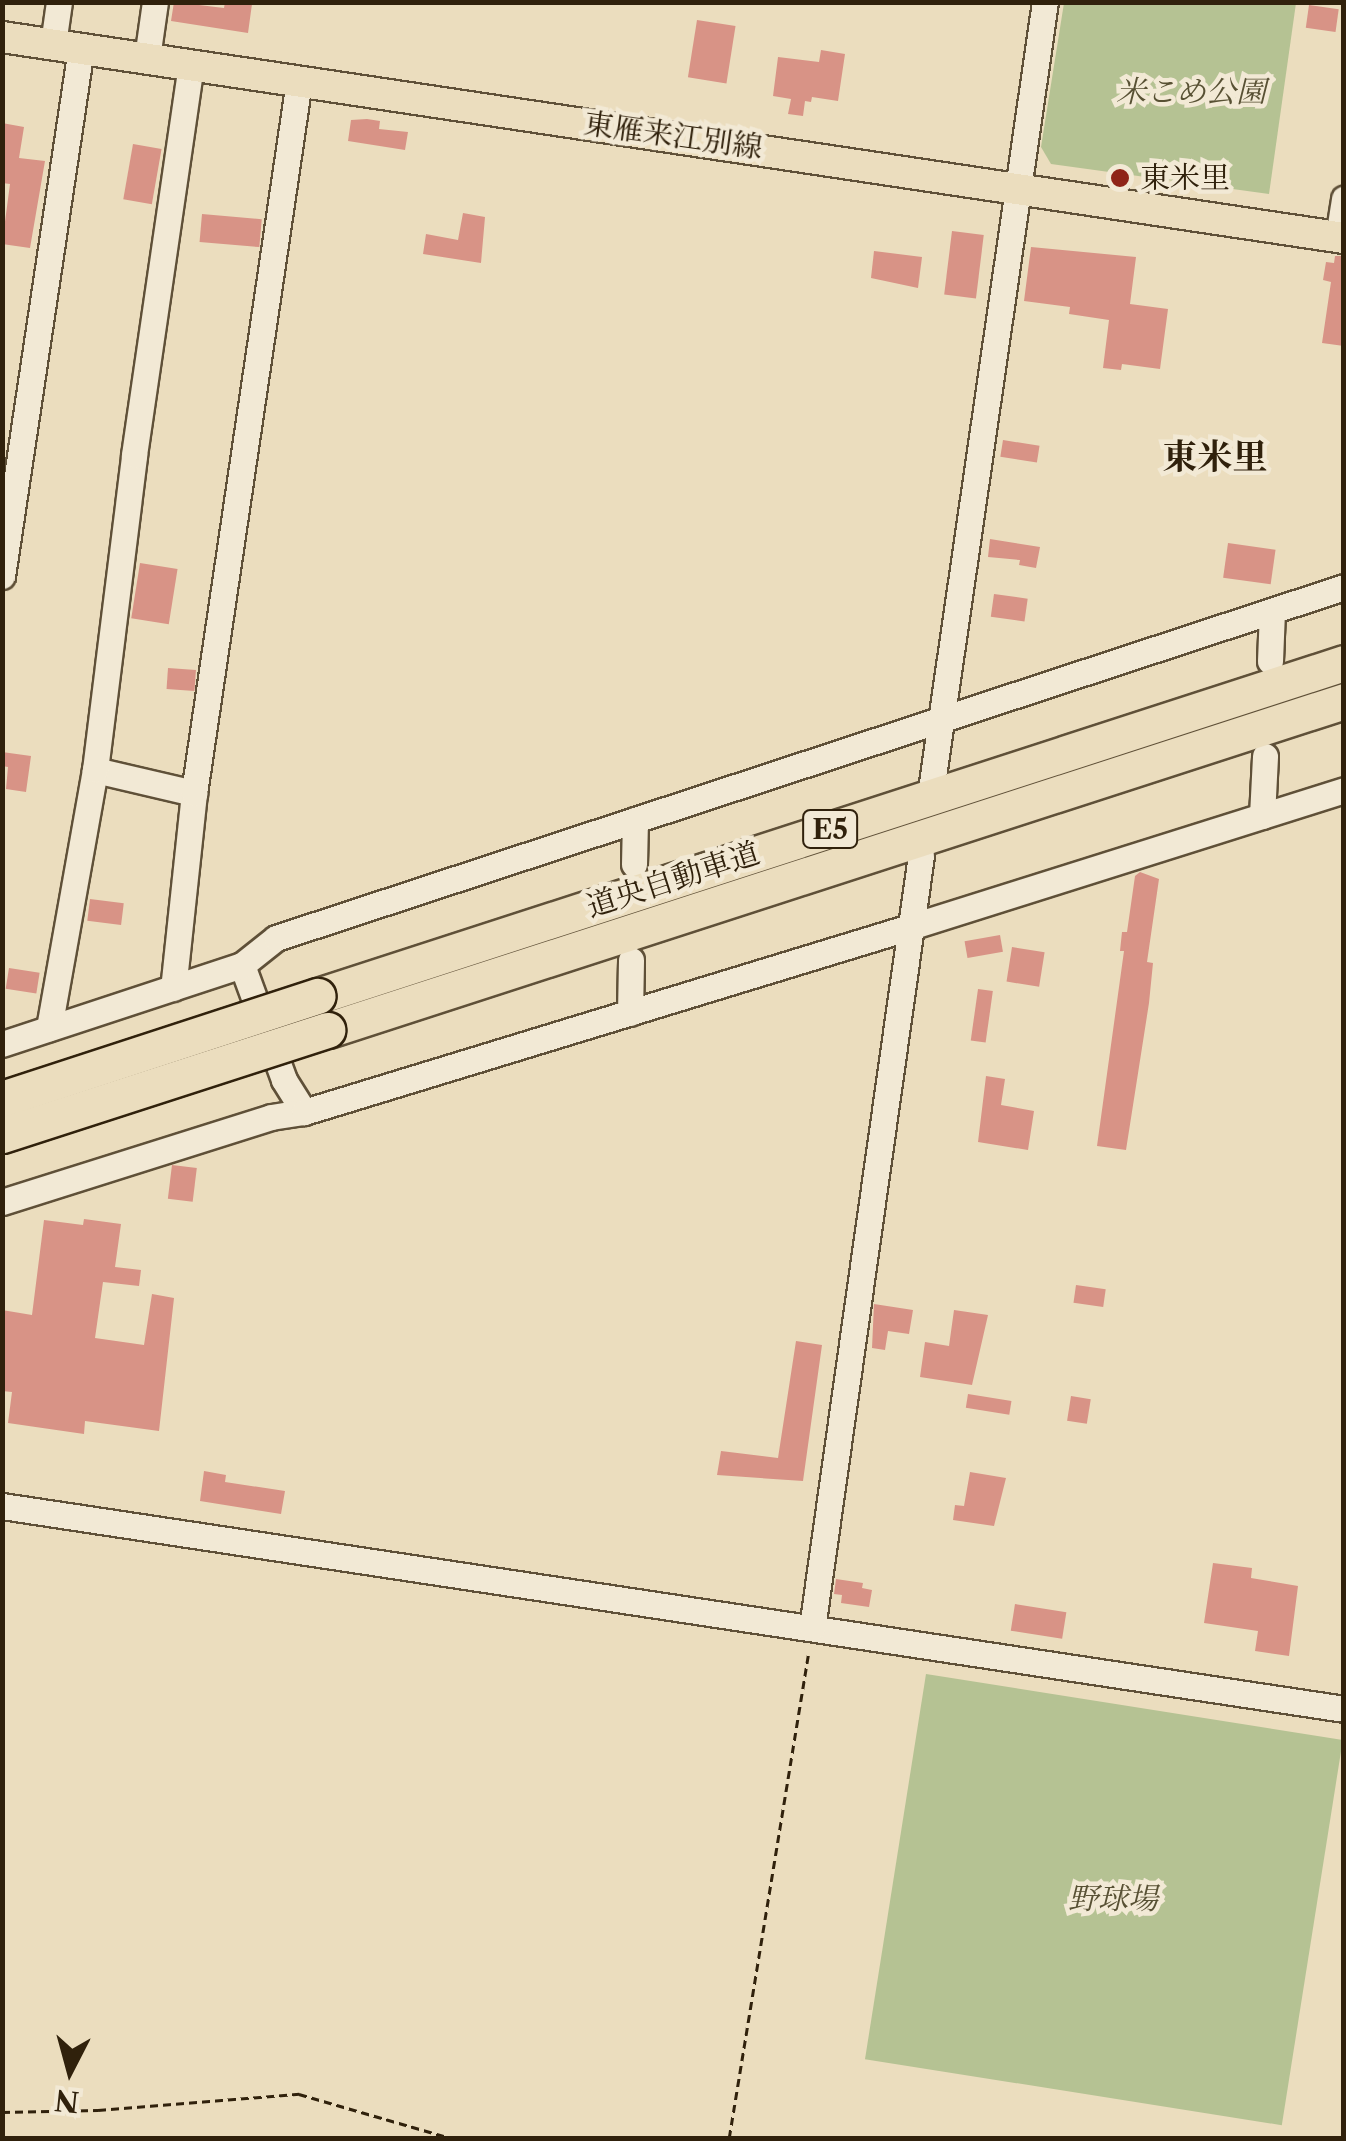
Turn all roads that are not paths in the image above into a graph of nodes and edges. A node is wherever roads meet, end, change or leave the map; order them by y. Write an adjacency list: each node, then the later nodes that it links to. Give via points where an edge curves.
1 (58, 2): 5 (street)
2 (156, 2): 6 (street)
3 (1045, 2): 9 (street)
4 (2, 36): 5 (main road, 東雁来江別線)
5 (67, 46): 6 (main road, 東雁来江別線); 12 (street)
6 (148, 58): 7 (main road, 東雁来江別線)
7 (191, 64): 8 (main road, 東雁来江別線); 21 (street)
8 (299, 81): 9 (main road, 東雁来江別線); 24 (street)
9 (1017, 187): 11 (main road, 東雁来江別線); 19 (street)
10 (1344, 198): 11 (street)
11 (1341, 237)
12 (14, 410): 13 (street)
13 (2, 576)
14 (1344, 587): 15 (street)
15 (1272, 611): 16 (street); 19 (street)
16 (1270, 660)
17 (1344, 663): 34 (highway, 道央自動車道 / E5)
18 (1344, 701): 34 (highway, 道央自動車道 / E5)
19 (942, 719): 22 (street); 26 (street)
20 (1265, 756): 25 (street)
21 (94, 770): 24 (street); 35 (street)
22 (932, 783)
23 (1344, 790): 25 (street)
24 (194, 793): 32 (street)
25 (1262, 816): 29 (street)
26 (634, 820): 28 (street); 31 (street, via 276,938)
27 (922, 855): 29 (street)
28 (634, 864)
29 (913, 926): 33 (street); 42 (street)
30 (631, 960): 33 (street)
31 (242, 965): 32 (street); 38 (street, via 284,1080)
32 (173, 988): 35 (street)
33 (630, 1012): 38 (street)
34 (323, 1013): 37 (highway, 道央自動車道 / E5, bridge); 39 (highway, 道央自動車道 / E5, bridge)
35 (50, 1028): 36 (street)
36 (2, 1044)
37 (2, 1099)
38 (304, 1112): 40 (street)
39 (2, 1135)
40 (2, 1202)
41 (2, 1506): 42 (street)
42 (812, 1628): 43 (street)
43 (1344, 1709)

